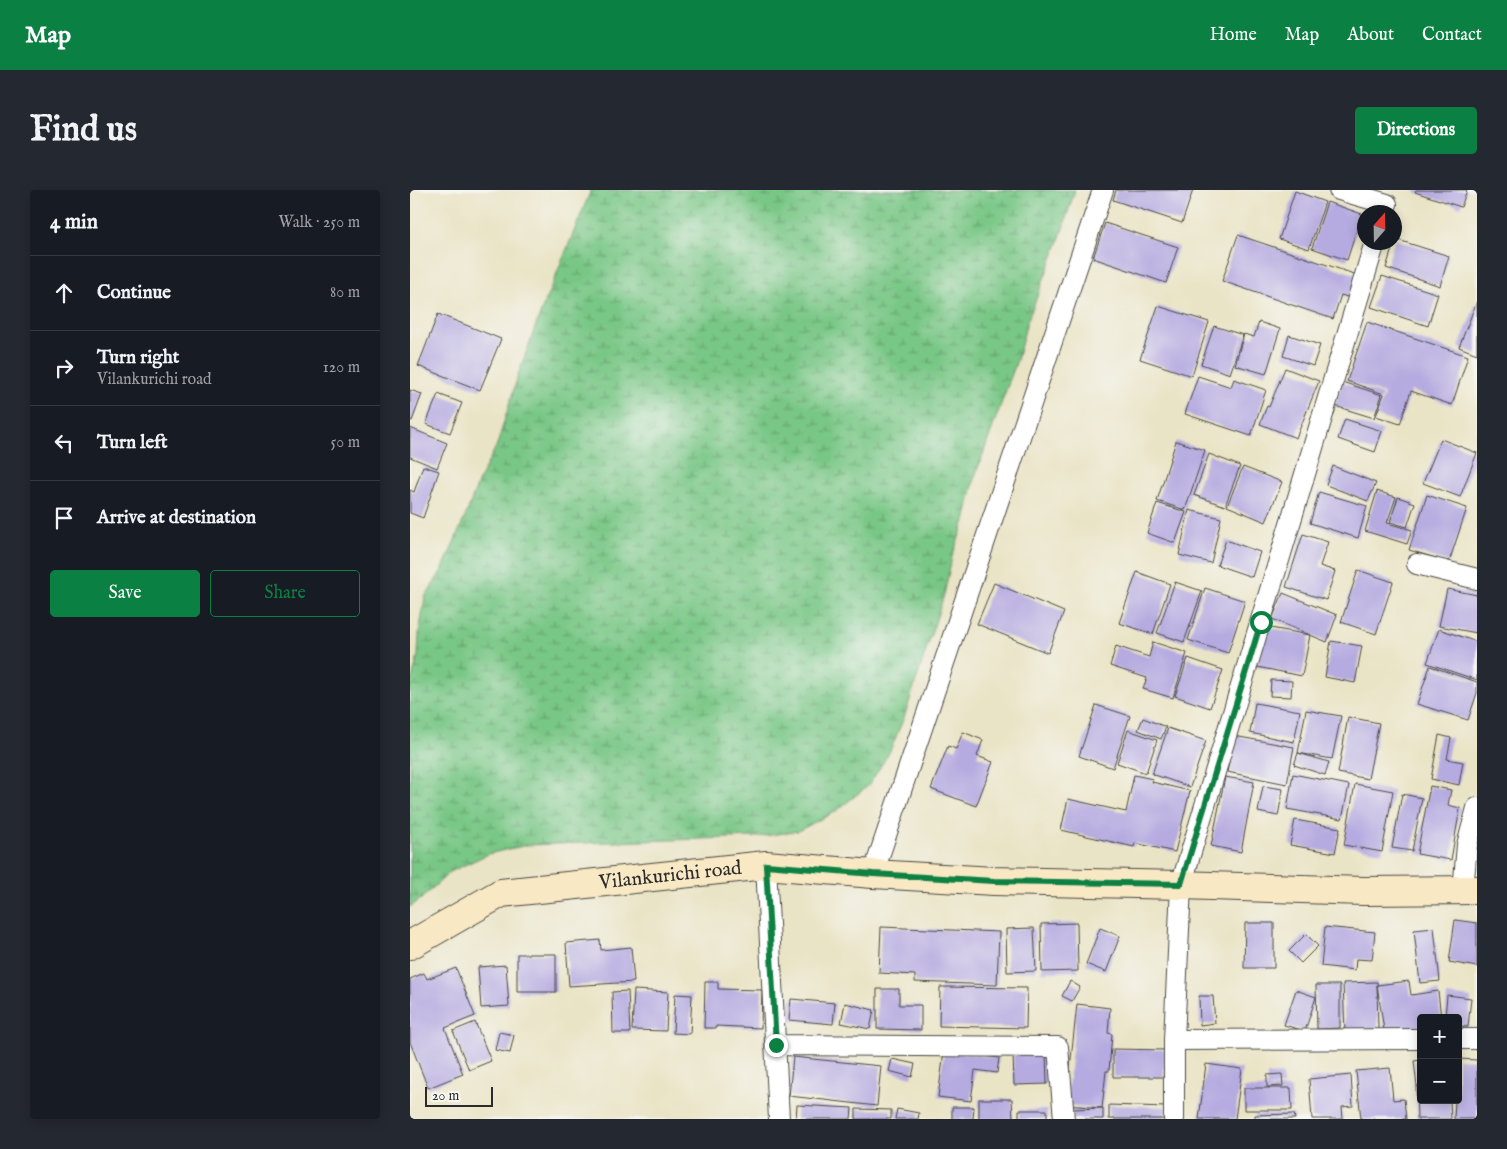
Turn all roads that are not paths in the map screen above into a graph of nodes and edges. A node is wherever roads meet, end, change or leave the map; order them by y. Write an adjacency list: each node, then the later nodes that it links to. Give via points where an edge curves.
1 (1103, 190): 9 (street)
2 (1340, 190): 3 (street)
3 (1387, 202)
4 (1373, 250): 10 (street)
5 (1417, 564): 6 (street)
6 (1477, 579)
7 (1477, 808): 11 (street, via 1467,845)
8 (766, 865): 9 (main road, Vilankurichi road); 12 (main road, Vilankurichi road, via 501,893); 17 (street)
9 (873, 874): 10 (main road, Vilankurichi road, via 994,881)
10 (1181, 884): 11 (main road, Vilankurichi road, via 1363,891); 16 (street)
11 (1470, 890)
12 (410, 945)
13 (1417, 1039): 16 (street)
14 (1462, 1039): 15 (street)
15 (1477, 1039)
16 (1174, 1040): 20 (street)
17 (776, 1045): 18 (street); 19 (street, via 1058,1047)
18 (779, 1119)
19 (1064, 1119)
20 (1174, 1119)

